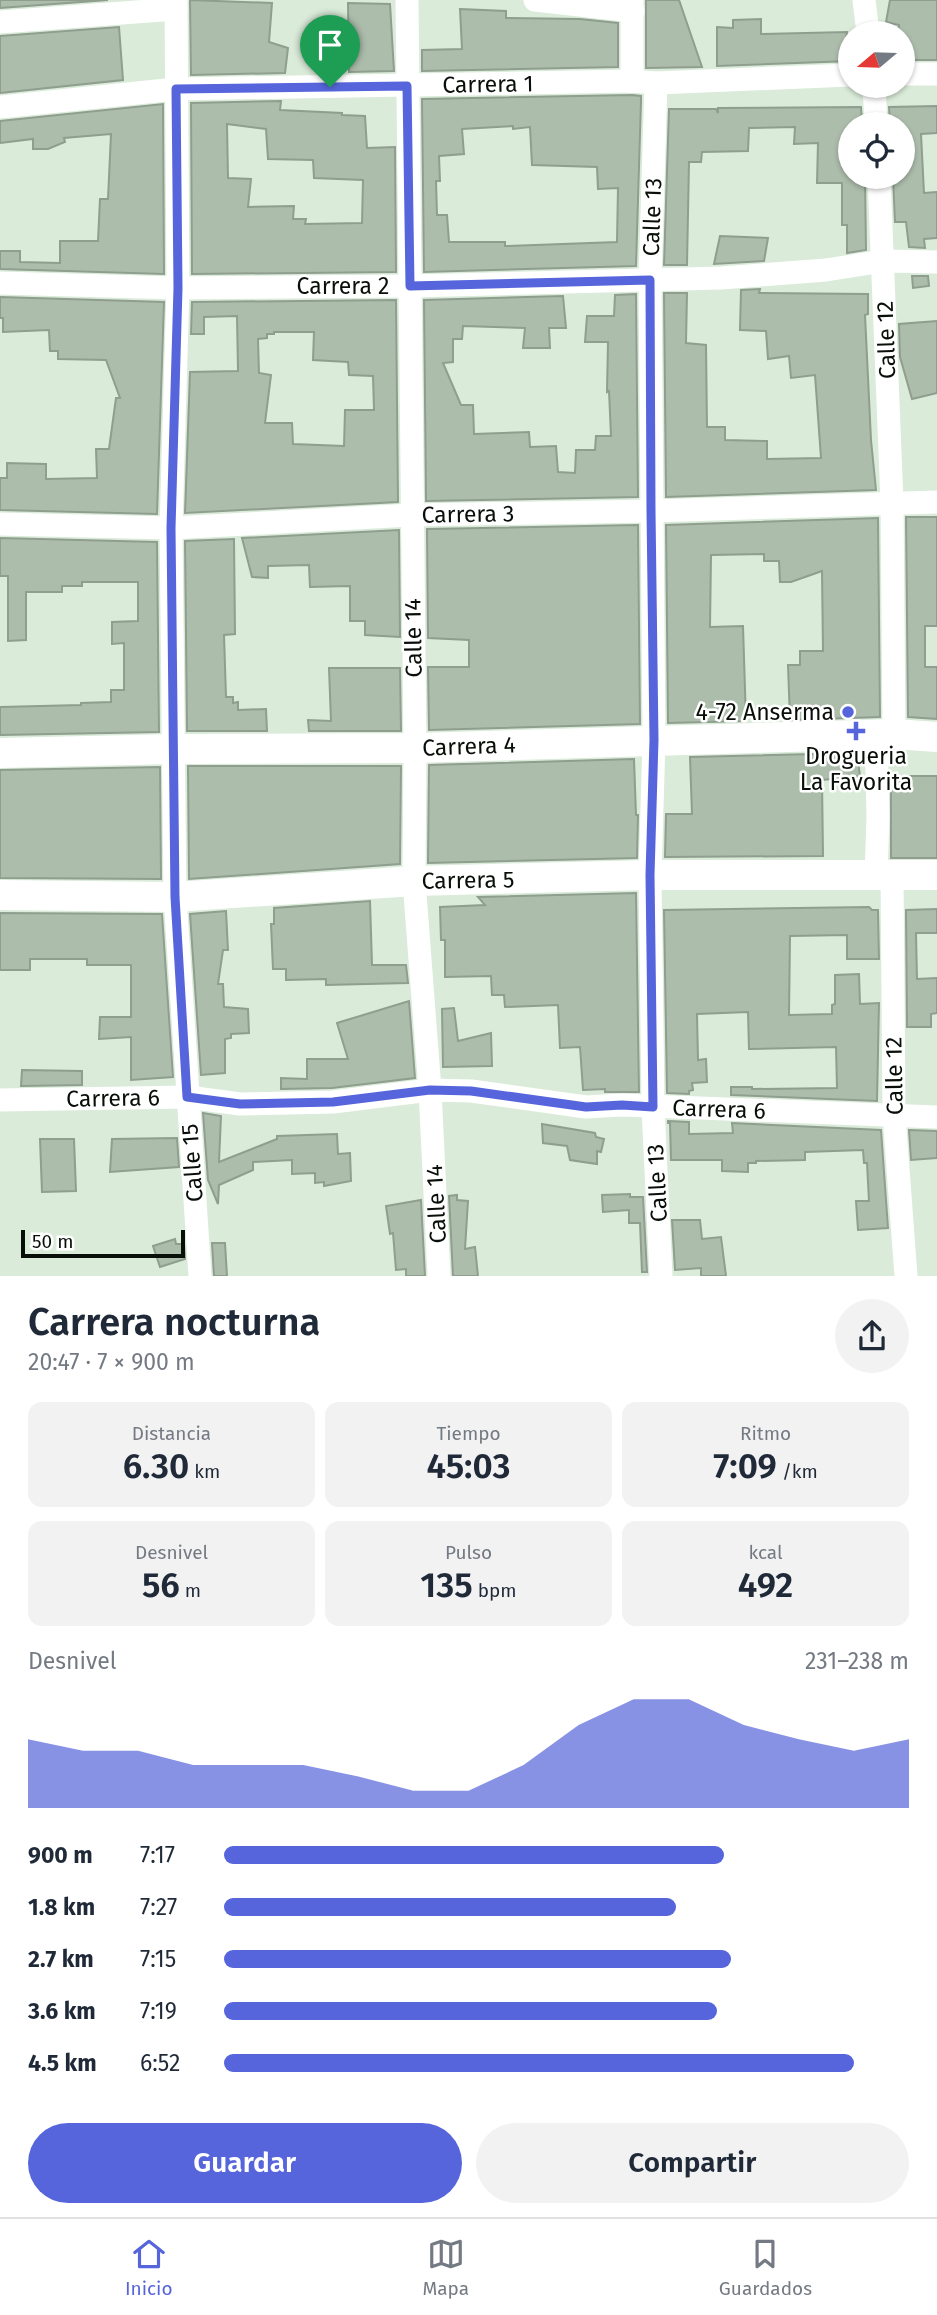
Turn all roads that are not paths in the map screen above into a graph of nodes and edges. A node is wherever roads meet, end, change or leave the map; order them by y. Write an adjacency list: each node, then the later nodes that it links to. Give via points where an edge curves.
1 (407, 0): 13 (street, Calle 14)
2 (535, 0): 5 (street)
3 (863, 0): 6 (street)
4 (176, 4): 7 (street); 14 (street, Calle 15)
5 (633, 5): 11 (street)
6 (866, 21)
7 (0, 22)
8 (915, 74): 9 (street)
9 (937, 74)
10 (838, 75): 12 (street, Carrera 1)
11 (632, 81): 12 (street, Carrera 1); 13 (street, Carrera 1)
12 (656, 83): 19 (street, Calle 13)
13 (407, 86): 14 (street, Carrera 1); 21 (street, Calle 14)
14 (176, 89): 15 (street, Carrera 1); 22 (street, Calle 15)
15 (0, 107)
16 (880, 189): 17 (street, Calle 12)
17 (883, 261): 18 (street, Carrera 2); 19 (street, Carrera 2, via 826,270); 23 (street, Calle 12)
18 (937, 262)
19 (650, 280): 21 (street, Carrera 2); 25 (street, Calle 13)
20 (0, 283): 22 (street, Carrera 2)
21 (410, 286): 22 (street, Carrera 2); 26 (street, Calle 14)
22 (178, 288): 28 (street, Calle 15)
23 (892, 502): 24 (street, Carrera 3); 25 (street, Carrera 3); 29 (street, Calle 12)
24 (937, 502)
25 (651, 511): 26 (street, Carrera 3); 31 (street, Calle 13)
26 (411, 515): 28 (street, Carrera 3); 32 (street, Calle 14)
27 (0, 524): 28 (street, Carrera 3)
28 (171, 528): 33 (street, Calle 15)
29 (885, 735): 30 (street, Carrera 4); 31 (street, Carrera 4); 37 (street, Calle 12, via 878,817)
30 (937, 737)
31 (654, 740): 32 (street, Carrera 4); 35 (street, Calle 13)
32 (415, 748): 33 (street, Carrera 4); 38 (street, Calle 14)
33 (175, 749): 34 (street, Carrera 4); 40 (street, Calle 15)
34 (0, 753)
35 (650, 875): 37 (street, Carrera 5); 38 (street, Carrera 5); 44 (street, Calle 13)
36 (937, 875): 37 (street, Carrera 5)
37 (884, 876): 45 (street, Calle 12)
38 (414, 881): 40 (street, Carrera 5); 41 (street, Calle 14)
39 (0, 895): 40 (street, Carrera 5)
40 (175, 897): 42 (street, Calle 15)
41 (430, 1090): 42 (street, Carrera 6, via 333,1102 240,1104); 44 (street, Carrera 6, via 494,1093 586,1107); 48 (street, Calle 14)
42 (187, 1097): 43 (street, Carrera 6); 47 (street, Calle 15)
43 (0, 1100)
44 (653, 1107): 45 (street, Carrera 6); 49 (street, Calle 13)
45 (894, 1115): 46 (street, Carrera 6); 50 (street, Calle 12)
46 (937, 1117)
47 (200, 1276)
48 (439, 1276)
49 (661, 1276)
50 (906, 1276)

